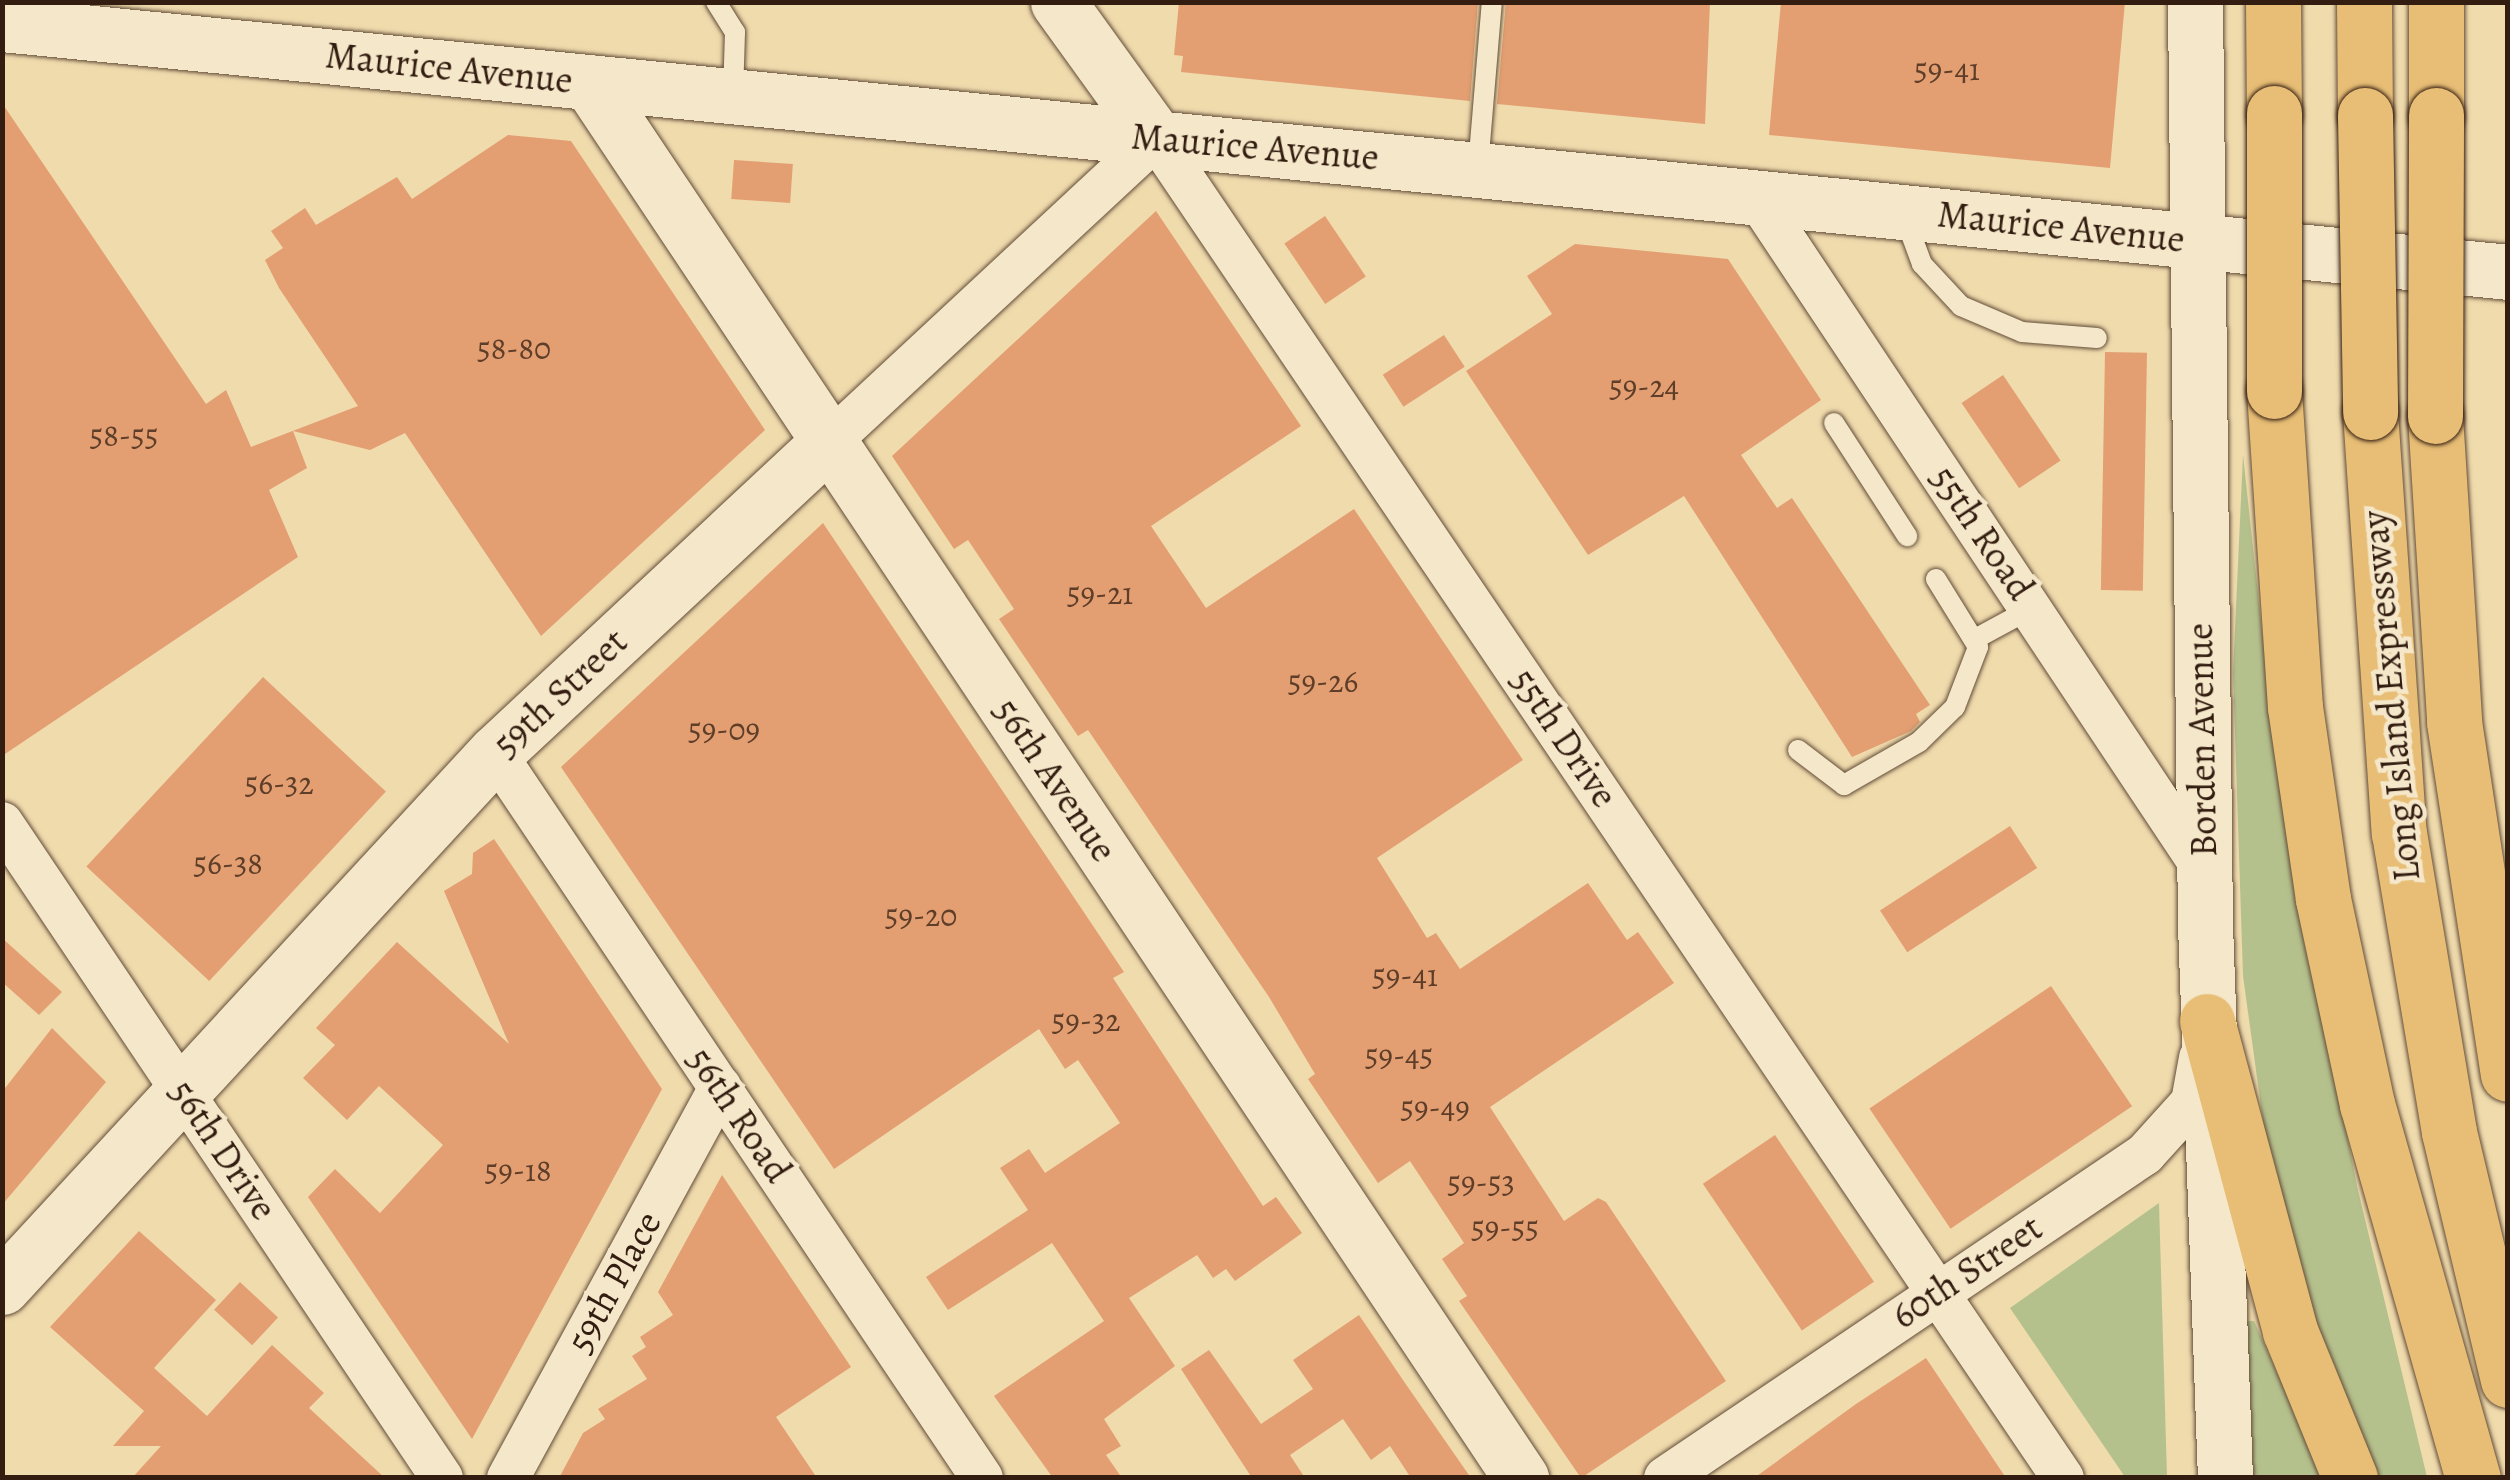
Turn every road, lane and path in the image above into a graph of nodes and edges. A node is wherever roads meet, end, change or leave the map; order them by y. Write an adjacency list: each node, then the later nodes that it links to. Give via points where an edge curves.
1 (716, 2): 10 (lane, via 736,32)
2 (1058, 2): 11 (main road, 55th Drive)
3 (1492, 2): 12 (lane)
4 (2195, 2): 15 (main road, Borden Avenue)
5 (2274, 2): 43 (highway, bridge, via 2274,391 2294,707 2323,899 2367,1104)
6 (2364, 2): 34 (highway, Long Island Expressway, bridge, via 2370,412 2399,832 2449,1132)
7 (2436, 2): 29 (highway, Long Island Expressway, bridge, via 2435,416 2454,722)
8 (2, 24): 9 (main road, Maurice Avenue)
9 (589, 82): 10 (main road, Maurice Avenue); 19 (main road, 56th Avenue)
10 (733, 96): 11 (main road, Maurice Avenue)
11 (1156, 138): 12 (main road, Maurice Avenue); 19 (street, 59th Street); 33 (street, 55th Drive)
12 (1478, 167): 13 (main road, Maurice Avenue)
13 (1757, 198): 14 (main road, Maurice Avenue); 22 (street, 55th Road)
14 (1903, 212): 15 (main road, Maurice Avenue); 17 (lane, via 1922,264 1961,306 2022,332)
15 (2197, 241): 16 (main road, Maurice Avenue); 27 (main road, Borden Avenue)
16 (2508, 272)
17 (2097, 338)
18 (1834, 424): 20 (lane)
19 (828, 443): 25 (main road, 59th Street); 38 (main road, 56th Avenue)
20 (1907, 536)
21 (1936, 579): 23 (lane)
22 (2032, 608): 23 (lane); 27 (street, 55th Road)
23 (1975, 639): 24 (lane, via 1979,658 1955,707 1919,742 1862,778 1836,784)
24 (1798, 750)
25 (494, 752): 30 (street, 56th Road); 31 (main road, 59th Street)
26 (2, 823): 31 (street, 56th Drive)
27 (2204, 870): 28 (main road, Borden Avenue)
28 (2207, 1021): 33 (street, 60th Street, via 2192,1102 2162,1140); 41 (main road, Borden Avenue, via 2218,1148); 42 (highway, via 2290,1331)
29 (2508, 1074)
30 (720, 1086): 36 (street, 59th Place); 37 (street, 56th Road)
31 (184, 1092): 32 (main road, 59th Street); 35 (street, 56th Drive)
32 (2, 1287)
33 (1936, 1292): 39 (street, 60th Street); 40 (street, 55th Drive)
34 (2508, 1380)
35 (442, 1478)
36 (508, 1478)
37 (982, 1478)
38 (1521, 1478)
39 (1665, 1478)
40 (2063, 1478)
41 (2225, 1478)
42 (2350, 1478)
43 (2473, 1478)

